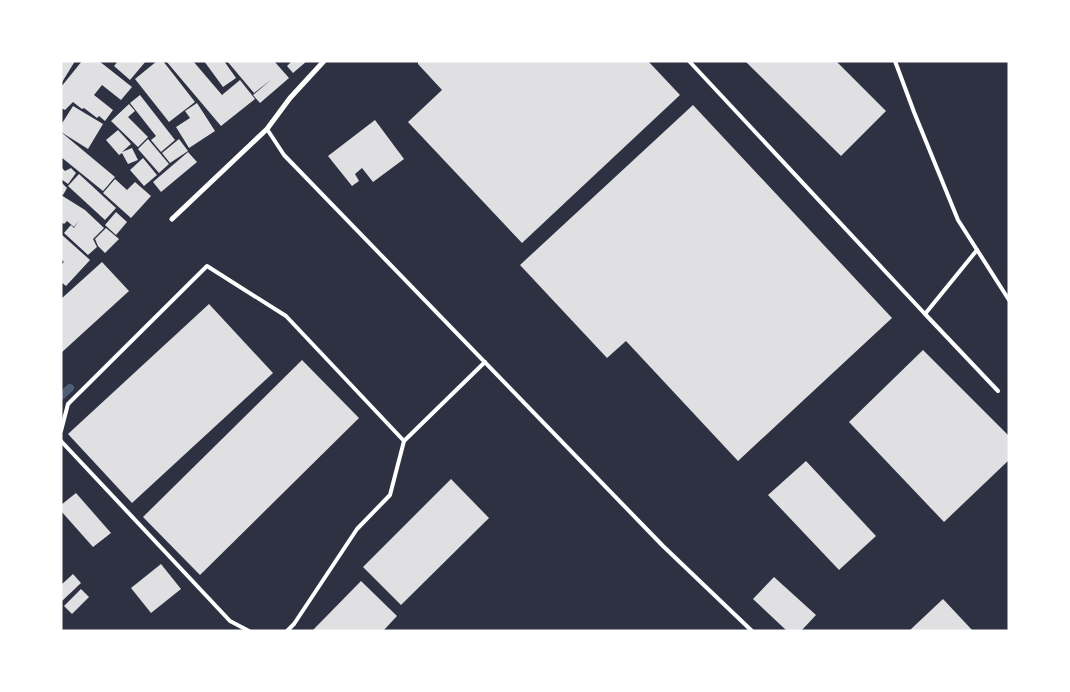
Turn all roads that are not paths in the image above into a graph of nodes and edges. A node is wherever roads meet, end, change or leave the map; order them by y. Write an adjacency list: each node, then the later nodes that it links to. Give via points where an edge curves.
1 (324, 61): 4 (street)
2 (689, 61): 8 (lane)
3 (895, 61): 6 (lane, via 958,220)
4 (267, 129): 5 (street); 9 (lane, via 284,155)
5 (172, 219)
6 (977, 250): 7 (lane); 8 (lane)
7 (1009, 300)
8 (924, 314): 10 (lane)
9 (485, 362): 13 (lane); 16 (lane, via 663,546)
10 (998, 391)
11 (61, 430): 13 (lane, via 68,404 207,266 286,316)
12 (61, 441): 14 (lane, via 230,620)
13 (404, 441): 15 (lane, via 390,495 358,529)
14 (249, 631)
15 (287, 631)
16 (752, 631)

